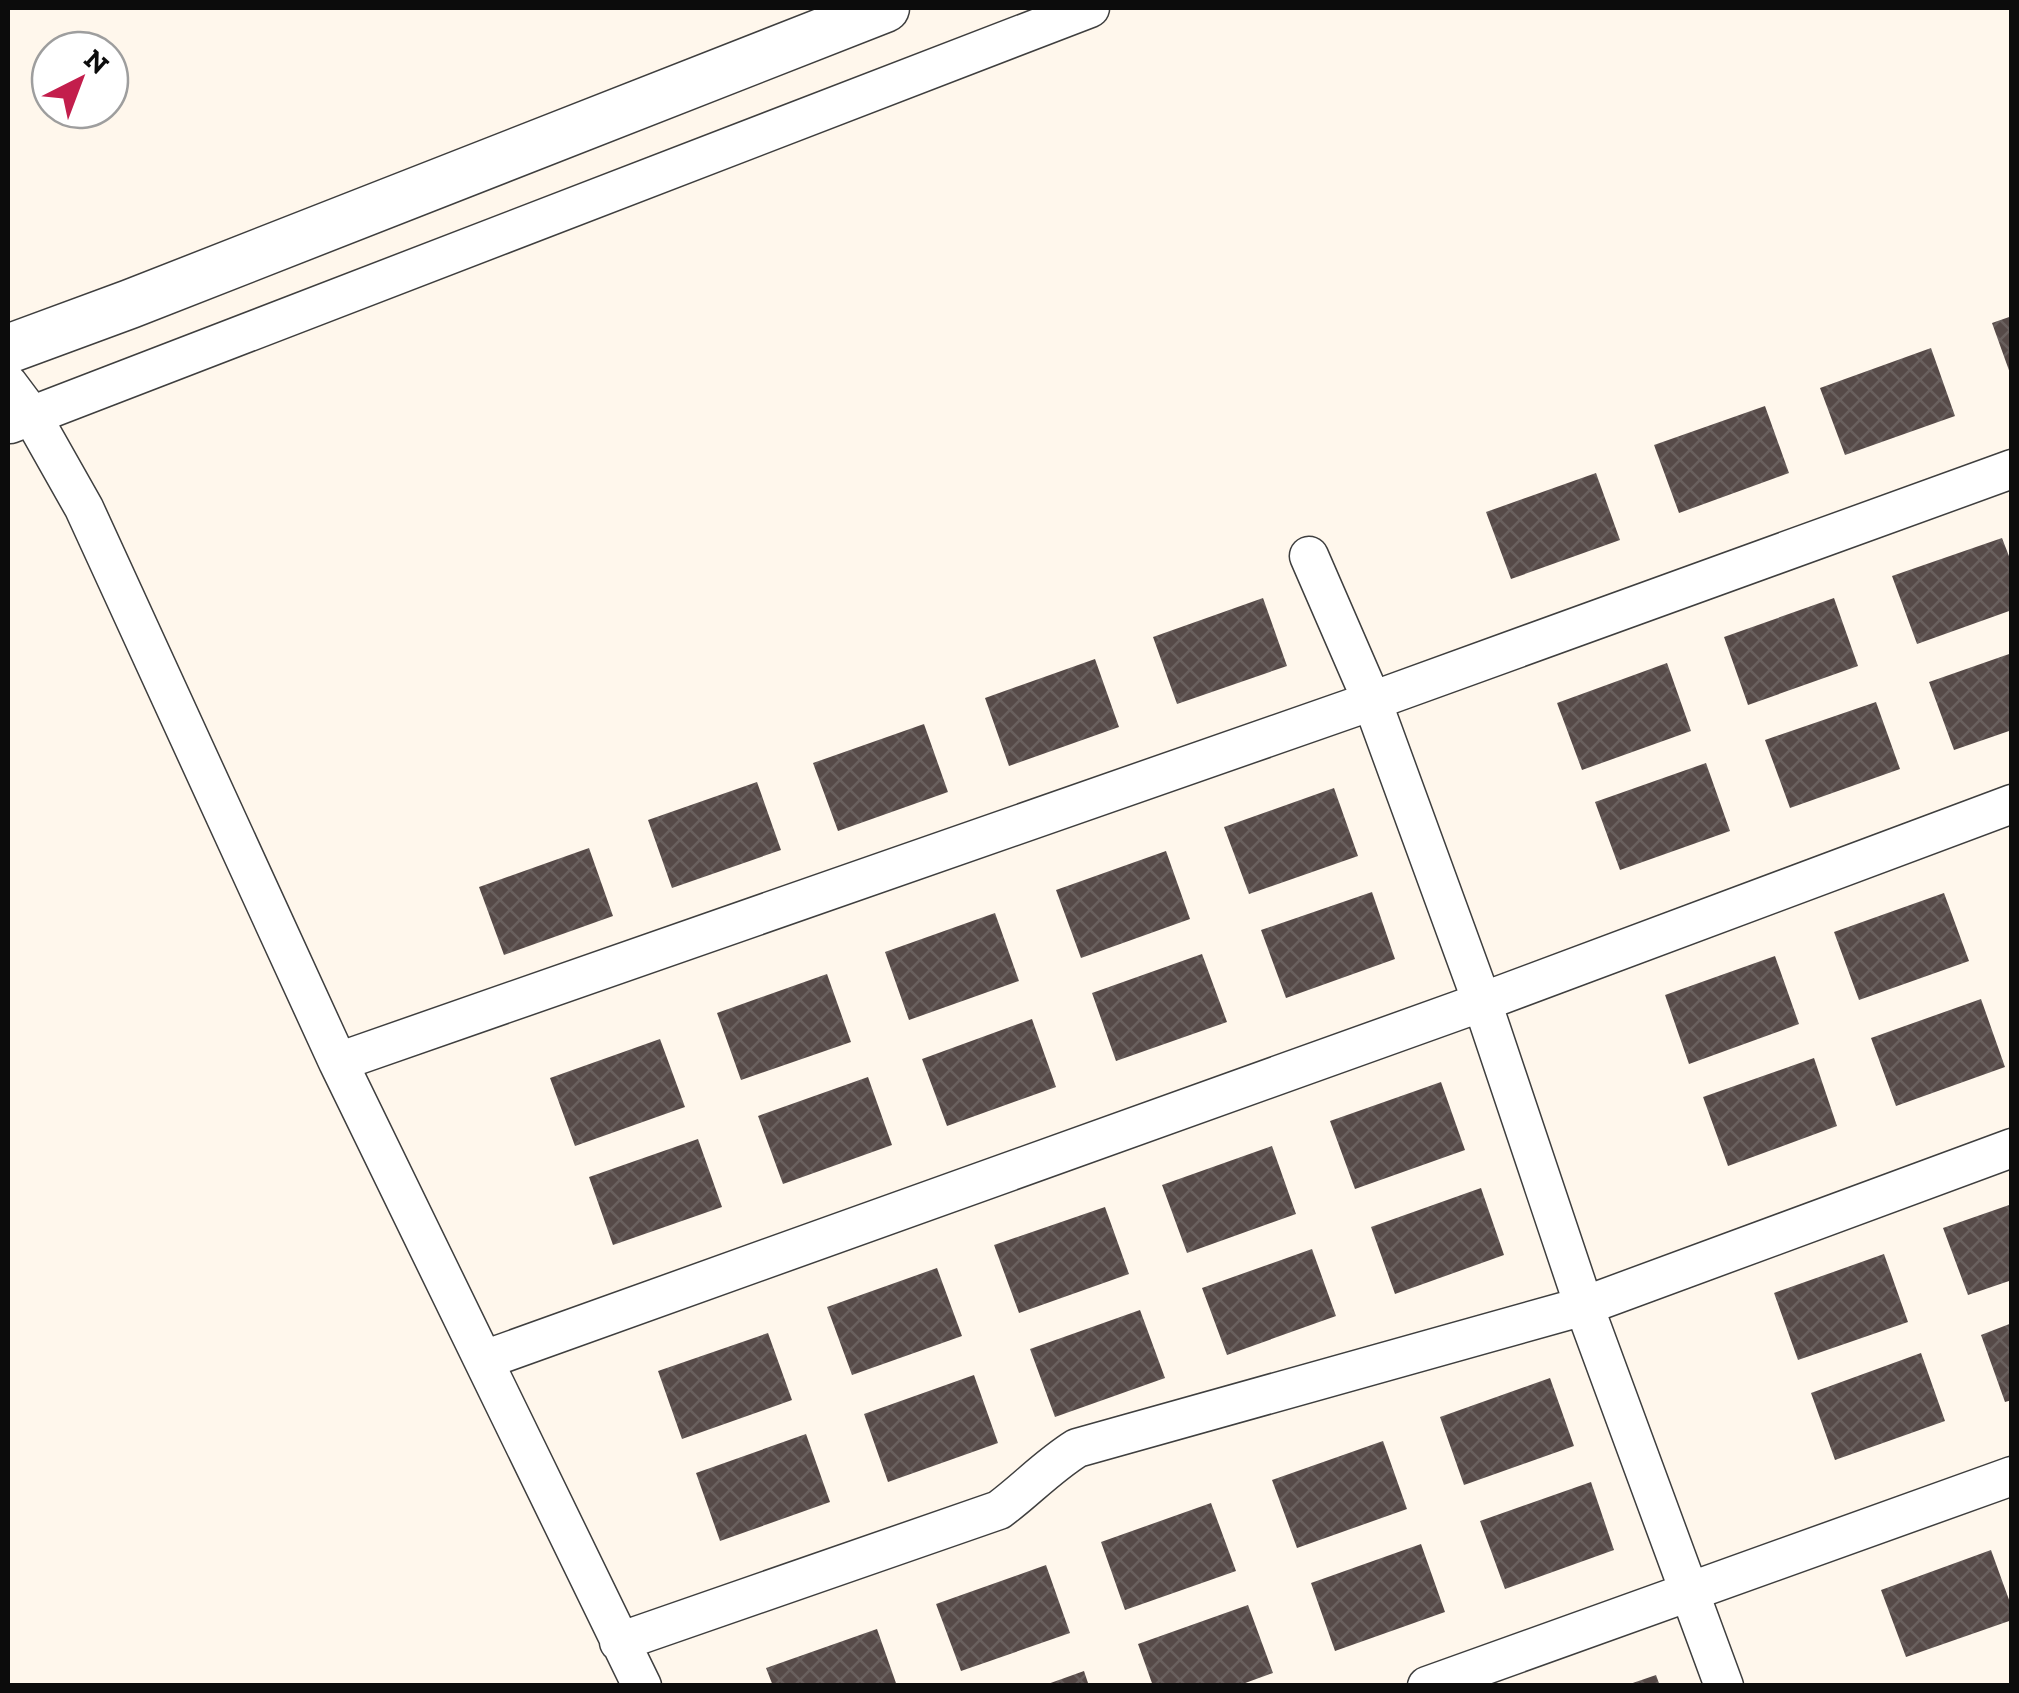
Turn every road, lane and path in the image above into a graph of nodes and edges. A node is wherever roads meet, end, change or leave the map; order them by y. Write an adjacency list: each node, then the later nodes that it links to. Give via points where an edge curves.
1 (885, 8): 3 (street)
2 (1090, 8): 5 (street)
3 (8, 349)
4 (8, 384): 5 (street)
5 (20, 420): 11 (street, via 84,508)
6 (2012, 468): 8 (street)
7 (1308, 556): 8 (street)
8 (1372, 701): 10 (street); 11 (street)
9 (2012, 804): 10 (street)
10 (1482, 1002): 13 (street); 14 (street)
11 (338, 1062): 14 (street)
12 (2012, 1148): 13 (street)
13 (1584, 1306): 16 (street); 17 (street, via 1078,1448 999,1510)
14 (484, 1360): 17 (street)
15 (2012, 1476): 16 (street)
16 (1688, 1592): 19 (street); 20 (street)
17 (620, 1642): 18 (street)
18 (642, 1686)
19 (1426, 1686)
20 (1724, 1686)

